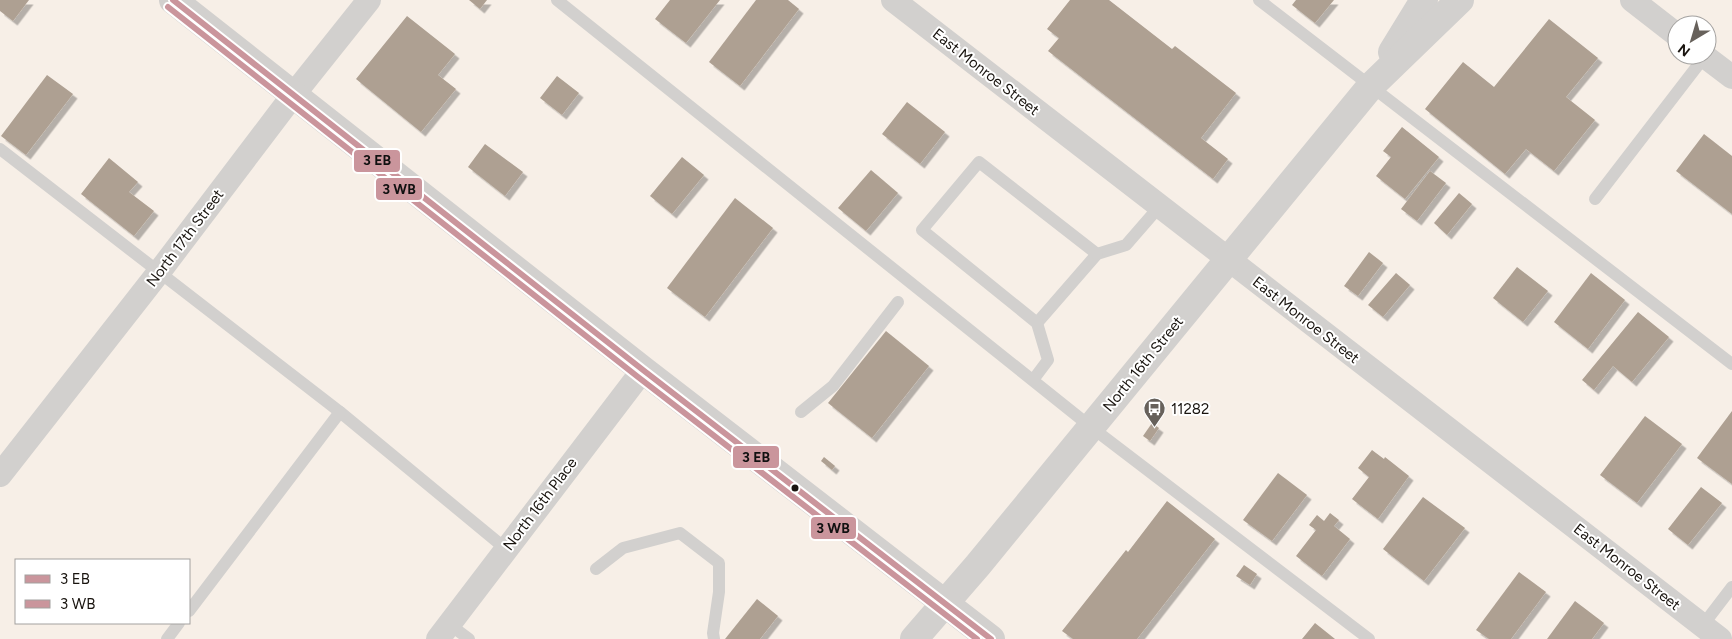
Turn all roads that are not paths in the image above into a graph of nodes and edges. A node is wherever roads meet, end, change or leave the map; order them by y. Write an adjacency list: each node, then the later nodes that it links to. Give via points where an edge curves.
1 (173, 0): 14 (main road)
2 (369, 0): 14 (street, North 17th Street)
3 (557, 0): 25 (lane)
4 (892, 0): 17 (street, East Monroe Street)
5 (1259, 0): 13 (lane)
6 (1424, 0): 13 (main road, North 16th Street)
7 (1460, 0): 13 (main road, North 16th Street)
8 (1632, 0): 9 (street)
9 (1667, 26)
10 (1697, 65): 16 (lane)
11 (1716, 65): 12 (street)
12 (1732, 77)
13 (1370, 87): 19 (main road, North 16th Street); 23 (lane)
14 (294, 94): 20 (street, North 17th Street); 24 (main road)
15 (0, 149): 20 (lane)
16 (1595, 199)
17 (1159, 207): 18 (lane, via 1126,245); 19 (street, East Monroe Street)
18 (1097, 254): 22 (lane); 22 (lane, via 979,162 922,230)
19 (1228, 260): 28 (main road, North 16th Street); 37 (street, East Monroe Street)
20 (159, 272): 26 (lane); 29 (street, North 17th Street)
21 (898, 302): 27 (lane, via 833,386)
22 (1037, 323): 25 (lane, via 1048,360)
23 (1732, 364)
24 (643, 370): 30 (street, North 16th Place); 33 (main road)
25 (1033, 380): 28 (lane)
26 (340, 412): 30 (lane); 34 (lane)
27 (801, 412)
28 (1091, 427): 33 (main road, North 16th Street); 43 (lane)
29 (0, 475)
30 (506, 549): 36 (street, North 16th Place)
31 (596, 569): 40 (lane, via 622,548 680,533 719,562)
32 (1732, 587): 37 (lane)
33 (944, 603): 41 (main road, North 16th Street); 42 (main road)
34 (190, 609)
35 (179, 624): 38 (lane)
36 (444, 631): 39 (lane)
37 (1711, 632)
38 (167, 639)
39 (469, 639)
40 (714, 639)
41 (914, 639)
42 (991, 639)
43 (1369, 639)

